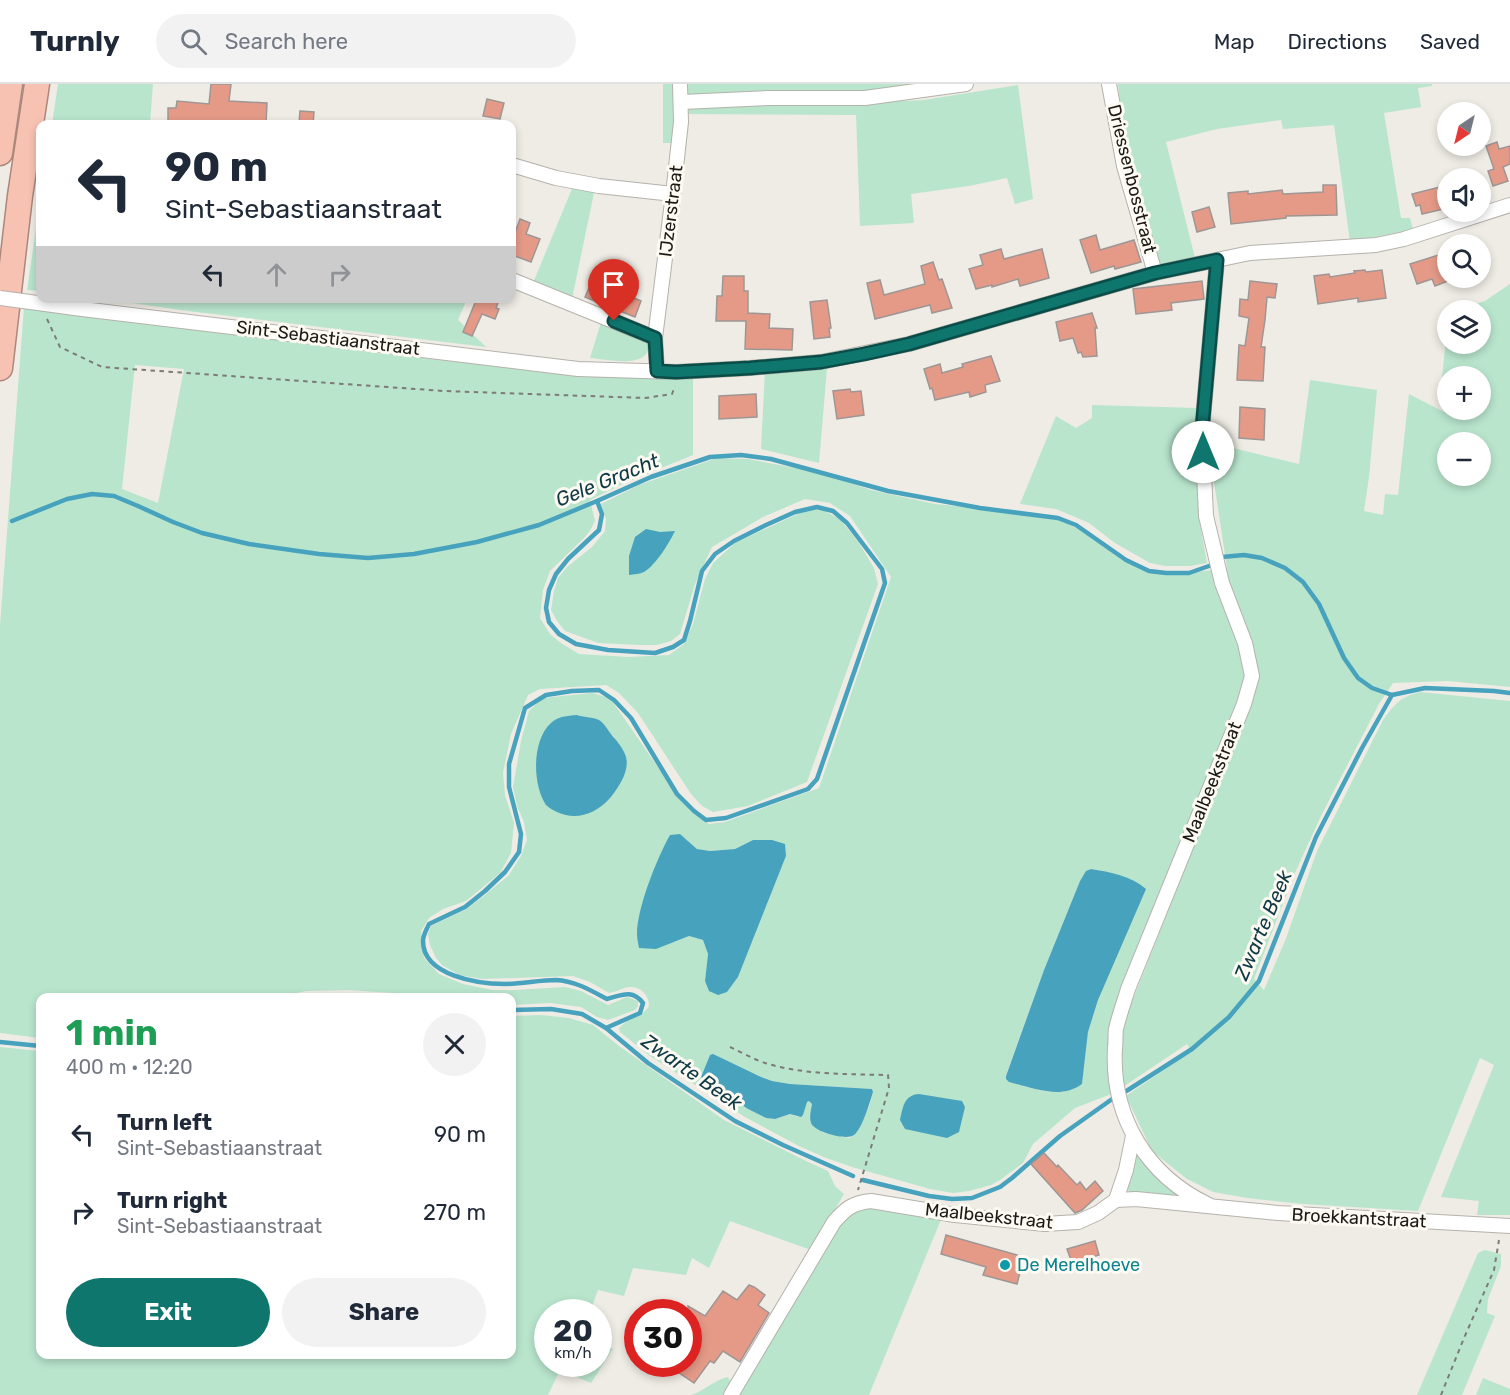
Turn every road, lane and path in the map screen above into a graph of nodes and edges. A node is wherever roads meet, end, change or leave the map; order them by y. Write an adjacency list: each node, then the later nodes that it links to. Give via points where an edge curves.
1 (10, 84): 7 (highway)
2 (38, 84): 19 (highway)
3 (680, 84): 6 (street, IJzerstraat)
4 (966, 84): 6 (street, via 865,98)
5 (1109, 84): 12 (street, Driessenbosstraat, via 1124,166)
6 (682, 102): 9 (street, IJzerstraat)
7 (0, 153)
8 (516, 166): 9 (street, via 599,186)
9 (674, 194): 18 (street, IJzerstraat)
10 (1510, 205): 11 (street, Sint-Sebastiaanstraat, via 1376,245 1250,253)
11 (1217, 260): 12 (street, Sint-Sebastiaanstraat); 23 (street, Maalbeekstraat, via 1202,430 1206,516 1222,583 1245,643 1252,676 1128,989 1116,1030 1116,1088)
12 (1155, 273): 21 (street, Sint-Sebastiaanstraat, via 864,354 821,362)
13 (516, 282): 18 (street)
14 (0, 298): 15 (street, Sint-Sebastiaanstraat, bridge)
15 (36, 303)
16 (37, 303): 20 (street, Sint-Sebastiaanstraat, bridge, via 578,369)
17 (47, 319): 21 (path, via 60,347 102,367 444,391 645,398 672,394)
18 (655, 338): 20 (street)
19 (0, 368)
20 (657, 371): 21 (street, Sint-Sebastiaanstraat)
21 (676, 372)
22 (730, 1047): 25 (path, via 763,1063 789,1069 888,1075 889,1088 858,1188)
23 (1133, 1136): 24 (street); 26 (street, Broekkantstraat, via 1160,1171 1192,1197)
24 (1116, 1200): 25 (street, Maalbeekstraat, via 1088,1219 1060,1224); 26 (street, Broekkantstraat, via 1136,1198)
25 (860, 1202): 28 (street, via 845,1209 834,1222)
26 (1209, 1205): 27 (street, Broekkantstraat, via 1278,1213)
27 (1506, 1226): 29 (path, via 1494,1270)
28 (730, 1395)
29 (1441, 1395)

